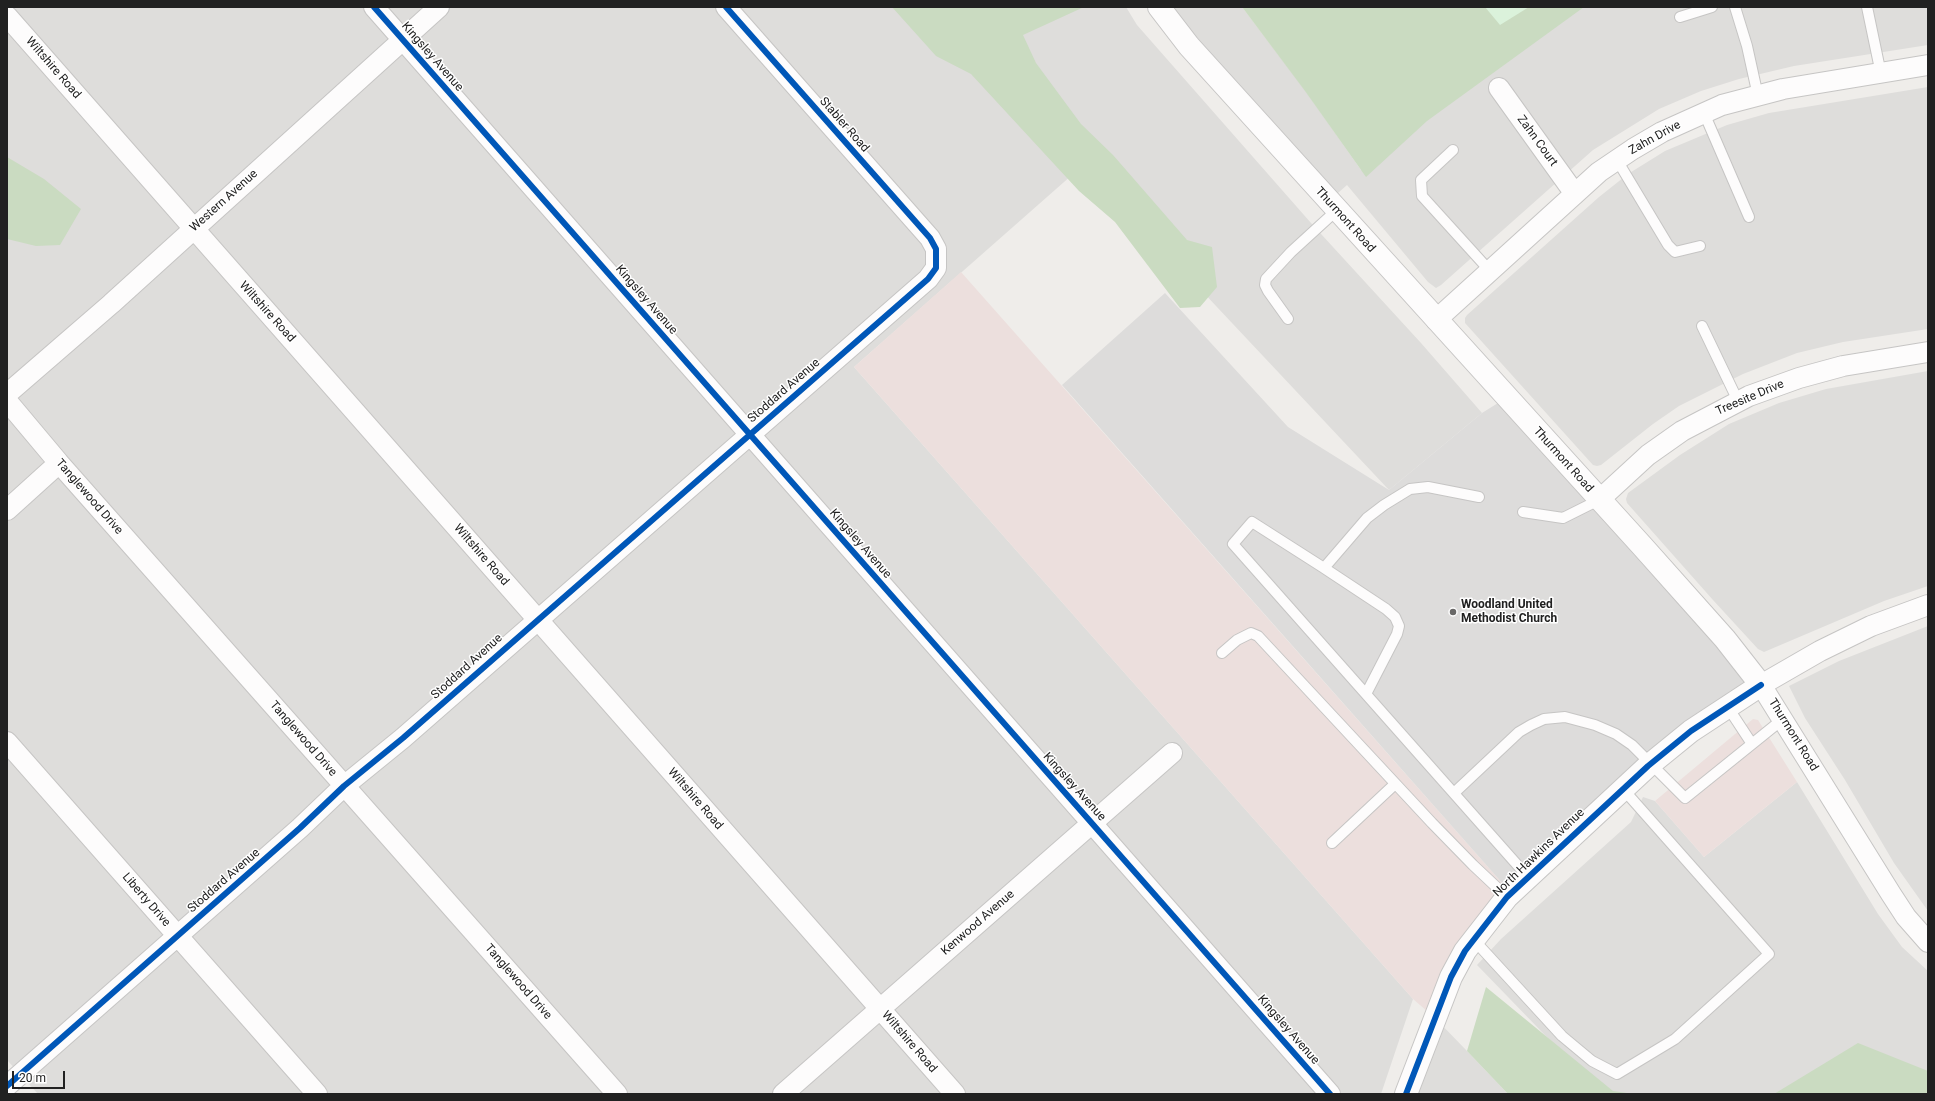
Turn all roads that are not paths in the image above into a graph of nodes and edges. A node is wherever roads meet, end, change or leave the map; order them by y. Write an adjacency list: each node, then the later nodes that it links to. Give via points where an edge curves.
1 (374, 7): 10 (street, Kingsley Avenue)
2 (440, 7): 10 (street, Western Avenue)
3 (726, 7): 23 (street, Stabler Road, via 930,238 936,249)
4 (1159, 7): 19 (street, Thurmont Road, via 1189,46)
5 (1712, 7): 9 (lane)
6 (1735, 7): 14 (lane)
7 (1867, 7): 12 (lane)
8 (7, 16): 21 (street, Wiltshire Road)
9 (1680, 17)
10 (403, 40): 21 (street, Western Avenue); 32 (street, Kingsley Avenue)
11 (1928, 65): 12 (street, Zahn Drive)
12 (1881, 74): 14 (street, Zahn Drive, via 1783,89)
13 (1499, 88): 18 (street, Zahn Court)
14 (1758, 96): 15 (street, Zahn Drive, via 1722,105)
15 (1704, 113): 17 (street, Zahn Drive, via 1662,132); 20 (lane)
16 (1453, 150): 24 (lane, via 1421,180 1422,196)
17 (1617, 160): 18 (street, Zahn Drive); 22 (lane, via 1668,245 1675,252)
18 (1575, 194): 24 (street, Zahn Drive)
19 (1337, 210): 25 (lane, via 1291,252 1266,280 1268,291); 26 (street, Thurmont Road)
20 (1749, 217)
21 (194, 229): 29 (street, Western Avenue); 40 (street, Wiltshire Road)
22 (1700, 246)
23 (937, 262): 32 (street, Stoddard Avenue, via 928,279)
24 (1490, 271): 26 (street, Zahn Drive)
25 (1288, 319)
26 (1436, 320): 35 (street, Thurmont Road)
27 (1702, 326): 31 (lane)
28 (1928, 352): 31 (street, Treesite Drive, via 1843,366 1798,378)
29 (7, 394)
30 (7, 401): 33 (street, Tanglewood Drive)
31 (1738, 401): 35 (street, Treesite Drive, via 1682,431 1648,455)
32 (750, 435): 40 (street, Stoddard Avenue); 54 (street, Kingsley Avenue)
33 (58, 463): 36 (street); 51 (street, Tanglewood Drive)
34 (1479, 497): 38 (lane, via 1428,487 1410,489 1367,518)
35 (1599, 500): 37 (lane, via 1563,518); 42 (street, Thurmont Road, via 1725,639)
36 (7, 510)
37 (1524, 512)
38 (1324, 568): 43 (lane, via 1386,609 1395,617 1399,626); 43 (lane, via 1252,522 1233,544)
39 (1928, 605): 42 (street, North Hawkins Avenue, via 1871,626 1820,650)
40 (537, 619): 51 (street, Stoddard Avenue, via 403,738); 61 (street, Wiltshire Road)
41 (1222, 653): 50 (lane, via 1237,640 1251,633 1258,636)
42 (1761, 685): 44 (street, North Hawkins Avenue); 45 (street, Thurmont Road)
43 (1366, 694): 53 (lane)
44 (1727, 706): 47 (lane); 49 (street, North Hawkins Avenue, via 1690,731)
45 (1783, 719): 47 (lane); 60 (street, Thurmont Road, via 1891,894 1906,917)
46 (7, 742): 58 (street, Liberty Drive)
47 (1752, 744): 49 (lane, via 1685,798)
48 (1172, 753): 54 (street, Kenwood Avenue)
49 (1651, 764): 52 (street, North Hawkins Avenue); 53 (lane, via 1632,745 1616,734 1579,720 1555,717 1531,724 1519,732)
50 (1395, 784): 55 (lane); 57 (lane)
51 (344, 786): 58 (street, Stoddard Avenue); 66 (street, Tanglewood Drive)
52 (1623, 789): 56 (street, North Hawkins Avenue); 59 (lane, via 1769,954 1675,1039 1617,1074 1592,1061 1562,1036)
53 (1454, 793): 56 (lane)
54 (1092, 824): 61 (street, Kenwood Avenue); 69 (street, Kingsley Avenue)
55 (1332, 843)
56 (1528, 877): 57 (street, North Hawkins Avenue)
57 (1507, 897): 59 (street, North Hawkins Avenue)
58 (177, 936): 62 (street, Stoddard Avenue); 65 (street, Liberty Drive)
59 (1473, 939): 70 (street, North Hawkins Avenue, via 1451,976)
60 (1928, 942)
61 (880, 1009): 67 (street, Kenwood Avenue); 68 (street, Wiltshire Road)
62 (7, 1086)
63 (7, 1089): 64 (street)
64 (11, 1094)
65 (317, 1094)
66 (617, 1094)
67 (783, 1094)
68 (955, 1094)
69 (1330, 1094)
70 (1406, 1094)

